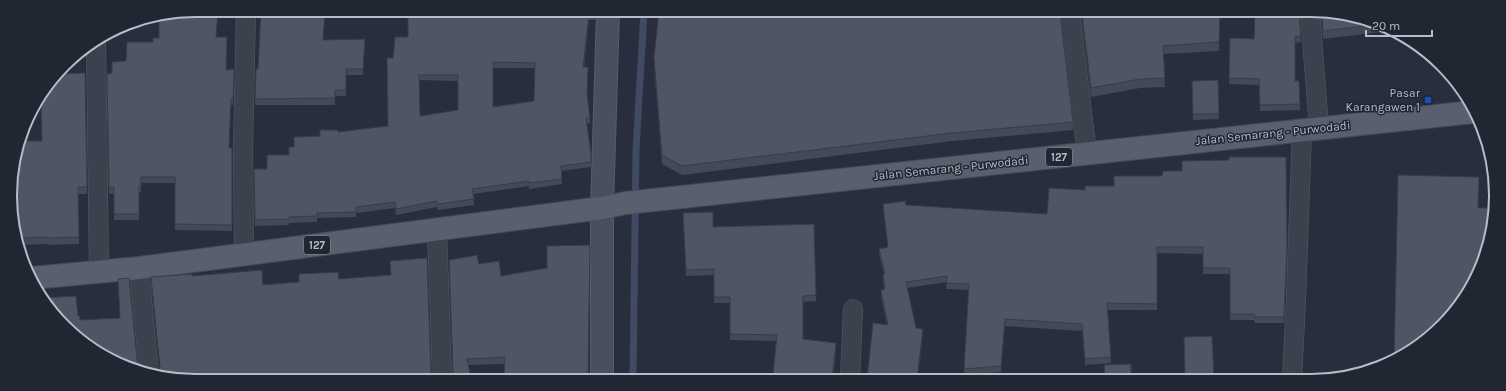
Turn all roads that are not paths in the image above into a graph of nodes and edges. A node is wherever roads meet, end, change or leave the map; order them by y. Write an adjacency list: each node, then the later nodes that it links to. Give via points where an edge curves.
1 (246, 17): 11 (street)
2 (608, 17): 9 (main road)
3 (1070, 17): 8 (street)
4 (1310, 17): 7 (street)
5 (96, 47): 13 (street)
6 (1469, 112): 7 (main road, Jalan Semarang - Purwodadi / 127)
7 (1311, 128): 8 (main road, Jalan Semarang - Purwodadi / 127); 20 (street, via 1296,298)
8 (1087, 154): 9 (main road, Jalan Semarang - Purwodadi / 127)
9 (602, 208): 10 (main road, 127); 18 (main road)
10 (437, 229): 11 (main road, 127); 17 (street)
11 (244, 254): 12 (main road, 127)
12 (139, 268): 13 (main road, 127); 16 (street)
13 (99, 272): 14 (main road, 127)
14 (37, 278)
15 (853, 309): 19 (street)
16 (148, 368)
17 (442, 374)
18 (602, 374)
19 (850, 374)
20 (1292, 374)

